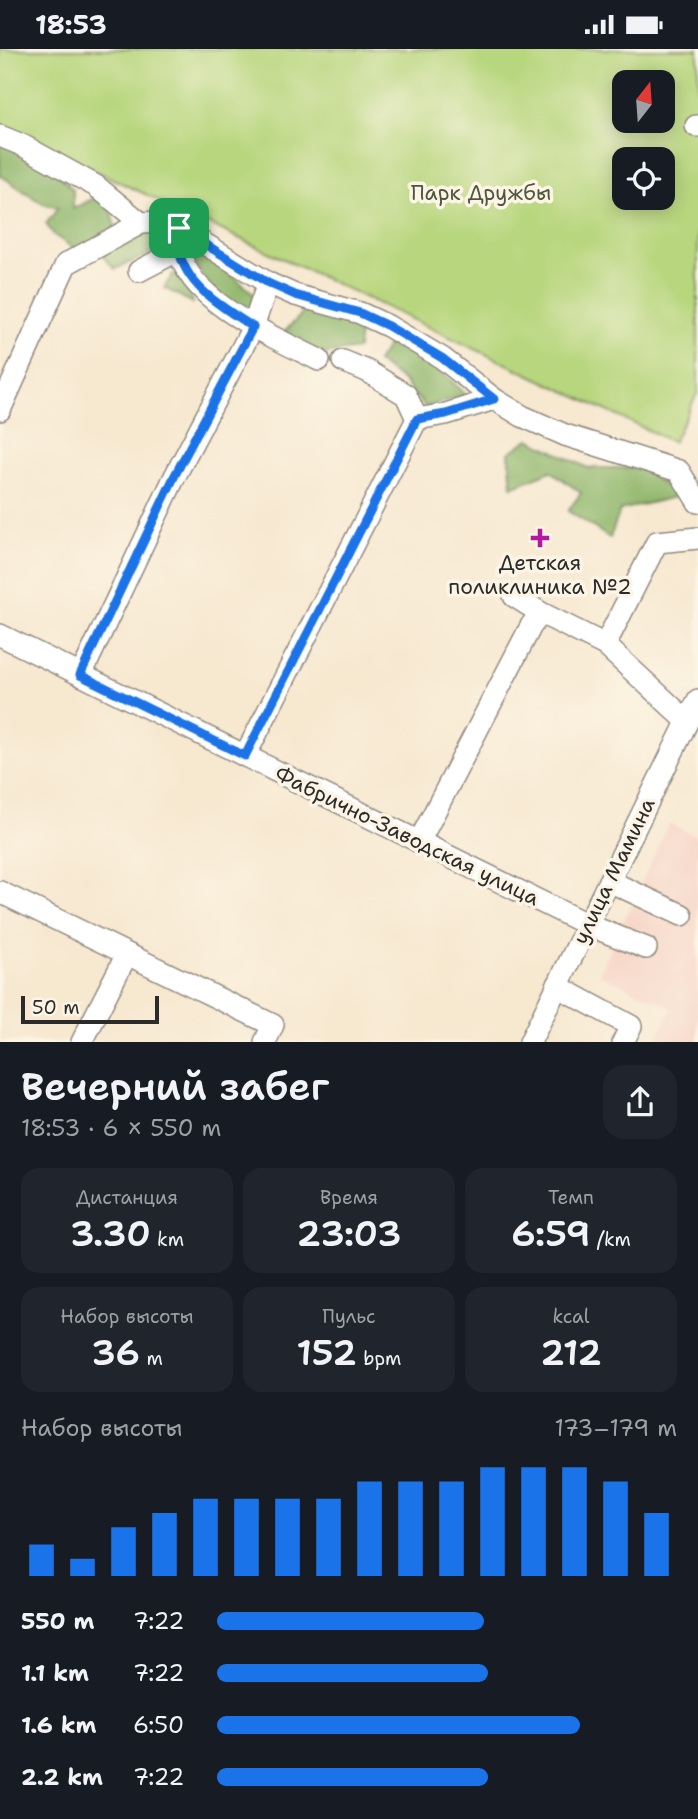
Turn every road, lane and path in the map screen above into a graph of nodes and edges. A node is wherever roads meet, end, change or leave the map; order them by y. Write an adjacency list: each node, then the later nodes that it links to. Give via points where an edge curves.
1 (0, 136): 2 (street, via 96,186)
2 (141, 223): 3 (street); 11 (street, via 66,264)
3 (179, 228): 4 (street); 6 (street)
4 (179, 250): 5 (street); 7 (street, via 186,268 209,298)
5 (139, 271)
6 (268, 283): 7 (street); 10 (street, via 388,326 451,364)
7 (253, 327): 8 (street); 19 (street, via 175,475)
8 (319, 361)
9 (344, 361): 12 (street, via 406,395)
10 (494, 399): 12 (street); 13 (street, via 565,435 679,471)
11 (0, 410)
12 (417, 419): 22 (street)
13 (698, 502)
14 (698, 538): 18 (street, via 657,542)
15 (514, 596): 16 (street)
16 (541, 613): 18 (street); 23 (street)
17 (0, 635): 19 (street, Фабрично-Заводская улица)
18 (605, 645): 21 (street)
19 (80, 675): 22 (street, Фабрично-Заводская улица)
20 (698, 700): 21 (street, улица Мамина)
21 (687, 721): 24 (street, улица Мамина)
22 (245, 756): 23 (street, Фабрично-Заводская улица)
23 (419, 842): 27 (street, Фабрично-Заводская улица)
24 (609, 881): 26 (street); 27 (street, улица Мамина)
25 (0, 892): 29 (street)
26 (682, 915)
27 (588, 925): 28 (street, Фабрично-Заводская улица); 30 (street, улица Мамина)
28 (646, 948)
29 (127, 954): 31 (street); 32 (street, via 274,1025)
30 (557, 986): 33 (street, улица Мамина); 34 (street, via 631,1026)
31 (82, 1042)
32 (265, 1042)
33 (530, 1042)
34 (623, 1042)

